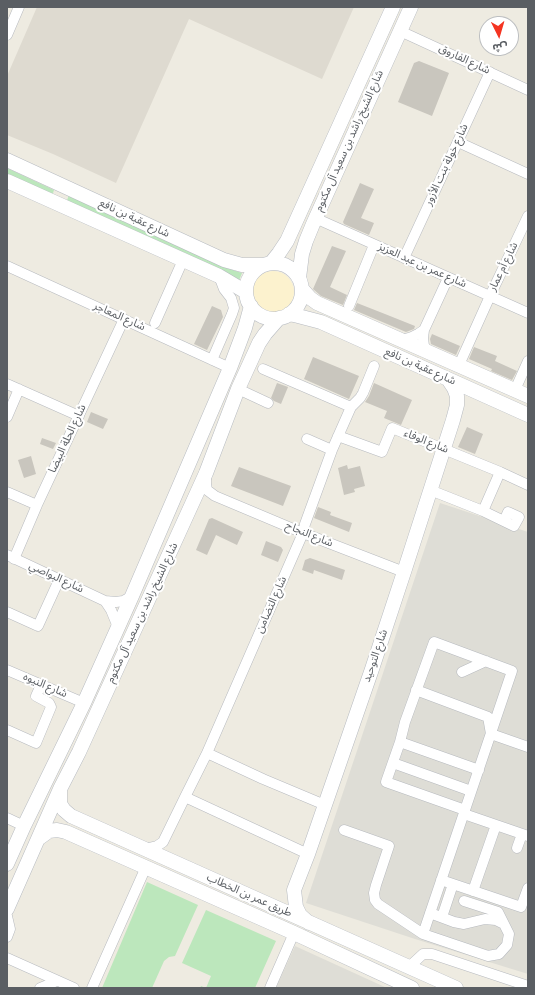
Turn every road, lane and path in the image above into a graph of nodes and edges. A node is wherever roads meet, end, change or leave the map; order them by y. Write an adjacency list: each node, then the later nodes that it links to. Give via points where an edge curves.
1 (19, 7): 5 (street)
2 (394, 7): 17 (street, شارع الشيخ راشد بن سعيد آل مكتوم, via 287,241)
3 (411, 7): 4 (street, شارع الشيخ راشد بن سعيد آل مكتوم)
4 (400, 31): 6 (street, شارع الفاروق); 13 (street, شارع الشيخ راشد بن سعيد آل مكتوم)
5 (7, 35)
6 (490, 72): 7 (street, شارع الفاروق); 8 (street, شارع خولة بنت الأزور)
7 (528, 90)
8 (458, 142): 10 (street); 15 (street, شارع خولة بنت الأزور)
9 (7, 160): 17 (street, شارع عقبة بن نافع, via 224,260 242,265)
10 (528, 174)
11 (7, 181): 16 (street, شارع عقبة بن نافع)
12 (528, 216): 23 (street, شارع أم عمار)
13 (315, 218): 14 (street, شارع عمر بن عبد العزيز); 21 (street, شارع الشيخ راشد بن سعيد آل مكتوم, via 302,254)
14 (374, 244): 15 (street, شارع عمر بن عبد العزيز); 25 (street)
15 (404, 258): 20 (street, شارع عمر بن عبد العزيز)
16 (183, 260): 19 (street, شارع عقبة بن نافع); 29 (street)
17 (267, 264): 21 (street, via 278,263 291,268); 22 (street, via 253,273)
18 (7, 266): 28 (street, شارع المعاجر)
19 (219, 276): 22 (street, شارع عقبة بن نافع); 33 (street, via 234,308)
20 (448, 278): 23 (street, شارع عمر بن عبد العزيز); 30 (street)
21 (301, 284): 27 (street, via 302,296 299,304 295,310); 31 (street, شارع عقبة بن نافع, via 310,298 317,303)
22 (246, 292): 24 (street)
23 (490, 296): 26 (street, شارع عمر بن عبد العزيز); 35 (street, شارع أم عمار)
24 (251, 306): 27 (street, via 263,316); 37 (street, شارع الشيخ راشد بن سعيد آل مكتوم, via 243,336)
25 (349, 306)
26 (528, 313)
27 (284, 316): 39 (street, شارع عقبة بن نافع, via 298,316 321,322); 42 (street, شارع الشيخ راشد بن سعيد آل مكتوم, via 268,330 259,343)
28 (124, 319): 33 (street, شارع المعاجر); 48 (street, شارع الحلة البيضا)
29 (155, 323)
30 (424, 330): 31 (street, via 412,337); 32 (street, via 424,346)
31 (399, 339): 32 (street, شارع عقبة بن نافع)
32 (429, 352): 35 (street, شارع عقبة بن نافع)
33 (212, 360): 37 (street, شارع المعاجر)
34 (528, 361): 43 (street)
35 (459, 365): 43 (street, شارع عقبة بن نافع)
36 (374, 366): 46 (street, شارع التضامن, via 363,393)
37 (230, 368): 69 (street, شارع الشيخ راشد بن سعيد آل مكتوم)
38 (263, 369): 46 (street)
39 (448, 380): 44 (street, شارع عقبة بن نافع); 50 (street, شارع التوحيد, via 457,396)
40 (7, 384): 41 (street)
41 (19, 389): 48 (street); 49 (street)
42 (238, 389): 45 (street); 56 (street, شارع الشيخ راشد بن سعيد آل مكتوم)
43 (522, 393)
44 (487, 397): 47 (street, شارع عقبة بن نافع); 50 (street, شارع التوحيد, via 475,396 467,399)
45 (268, 403)
46 (351, 407): 51 (street, شارع التضامن)
47 (528, 415)
48 (79, 416): 62 (street, شارع الحلة البيضا)
49 (7, 417)
50 (453, 420): 53 (street, شارع التوحيد)
51 (338, 436): 53 (street, شارع الوفاء, via 382,452 392,428); 54 (street, شارع التضامن)
52 (307, 438): 54 (street)
53 (444, 448): 55 (street, شارع الوفاء); 58 (street, شارع التوحيد)
54 (332, 450): 65 (street, شارع التضامن, via 304,524)
55 (500, 472): 57 (street, شارع الوفاء); 63 (street)
56 (206, 473): 60 (street, via 207,490); 61 (street, شارع الشيخ راشد بن سعيد آل مكتوم)
57 (528, 485)
58 (430, 490): 63 (street); 67 (street, شارع التوحيد)
59 (7, 492): 62 (street)
60 (215, 496): 61 (street, via 208,496); 65 (street, شارع النجاح)
61 (192, 504): 84 (street, شارع الشيخ راشد بن سعيد آل مكتوم)
62 (37, 505): 66 (street, شارع الحلة البيضا)
63 (483, 511): 64 (street)
64 (504, 521)
65 (303, 533): 67 (street, شارع النجاح); 85 (street, شارع التضامن)
66 (11, 557): 68 (street, شارع البواصي)
67 (404, 572): 91 (street, شارع التوحيد)
68 (60, 580): 70 (street, شارع البواصي); 71 (street, via 38,626)
69 (132, 596): 70 (street, شارع البواصي, via 123,601); 72 (street, شارع الشيخ راشد بن سعيد آل مكتوم)
70 (105, 601): 72 (street)
71 (7, 612)
72 (118, 627): 74 (street, شارع الشيخ راشد بن سعيد آل مكتوم)
73 (486, 661): 76 (street); 78 (street, via 434,642); 81 (street, via 512,671)
74 (102, 663): 79 (street, شارع الشيخ راشد بن سعيد آل مكتوم); 84 (street, via 111,662 112,667)
75 (7, 670): 77 (street, شارع النيوه)
76 (462, 672)
77 (41, 685): 79 (street, شارع النيوه); 80 (street, via 36,696 49,702 51,707 36,743)
78 (416, 690): 81 (street, via 488,717); 82 (street)
79 (84, 702): 95 (street, شارع الشيخ راشد بن سعيد آل مكتوم)
80 (7, 730)
81 (491, 734): 83 (street); 87 (street)
82 (400, 742): 86 (street); 87 (street)
83 (528, 747)
84 (79, 752): 88 (street, شارع الشيخ راشد بن سعيد آل مكتوم)
85 (206, 753): 90 (street, شارع التضامن); 91 (street)
86 (393, 763): 89 (street); 92 (street, via 386,782)
87 (479, 770): 89 (street)
88 (60, 789): 98 (street, شارع الشيخ راشد بن سعيد آل مكتوم); 101 (street, طريق عمر بن الخطاب, via 60,804 71,816)
89 (472, 791): 92 (street)
90 (186, 798): 99 (street, شارع التضامن); 102 (street)
91 (325, 805): 102 (street, شارع التوحيد)
92 (464, 812): 94 (street); 107 (street)
93 (7, 818): 95 (street)
94 (496, 825): 97 (street); 112 (street)
95 (24, 826): 104 (street, شارع الشيخ راشد بن سعيد آل مكتوم)
96 (344, 830): 122 (street, via 389,846 376,885 375,900)
97 (525, 835): 100 (street)
98 (38, 839): 105 (street, طريق عمر بن الخطاب, via 48,831 66,832); 115 (street, شارع الشيخ راشد بن سعيد آل مكتوم)
99 (163, 842): 101 (street); 103 (street)
100 (517, 848)
101 (144, 849): 103 (street, طريق عمر بن الخطاب)
102 (308, 854): 111 (street, شارع التوحيد)
103 (167, 859): 106 (street, طريق عمر بن الخطاب)
104 (7, 864)
105 (146, 867): 109 (street, طريق عمر بن الخطاب); 130 (street)
106 (201, 874): 109 (street, via 195,874 190,879); 113 (street, طريق عمر بن الخطاب)
107 (441, 880): 108 (street); 116 (street)
108 (453, 884): 112 (street); 118 (street)
109 (192, 888): 121 (street, طريق عمر بن الخطاب)
110 (528, 888): 112 (street, via 522,907)
111 (294, 890): 113 (street, via 281,900); 119 (street, via 296,907)
112 (473, 891)
113 (262, 901): 119 (street, طريق عمر بن الخطاب)
114 (464, 901): 120 (street, via 498,912)
115 (7, 909)
116 (430, 913): 118 (street); 122 (street)
117 (7, 916): 123 (street, via 10,929)
118 (442, 917): 120 (street, via 464,924 485,919)
119 (309, 923): 125 (street, طريق عمر بن الخطاب)
120 (504, 924): 122 (street, via 508,934 507,945 499,954 488,956)
121 (294, 933): 131 (street); 132 (street, طريق عمر بن الخطاب)
122 (423, 934)
123 (7, 937)
124 (7, 958): 126 (street)
125 (409, 967): 127 (street, via 426,953); 133 (street, طريق عمر بن الخطاب)
126 (56, 984): 128 (street); 129 (street)
127 (525, 986)
128 (40, 988)
129 (74, 988)
130 (92, 988)
131 (270, 988)
132 (412, 988)
133 (456, 988)

